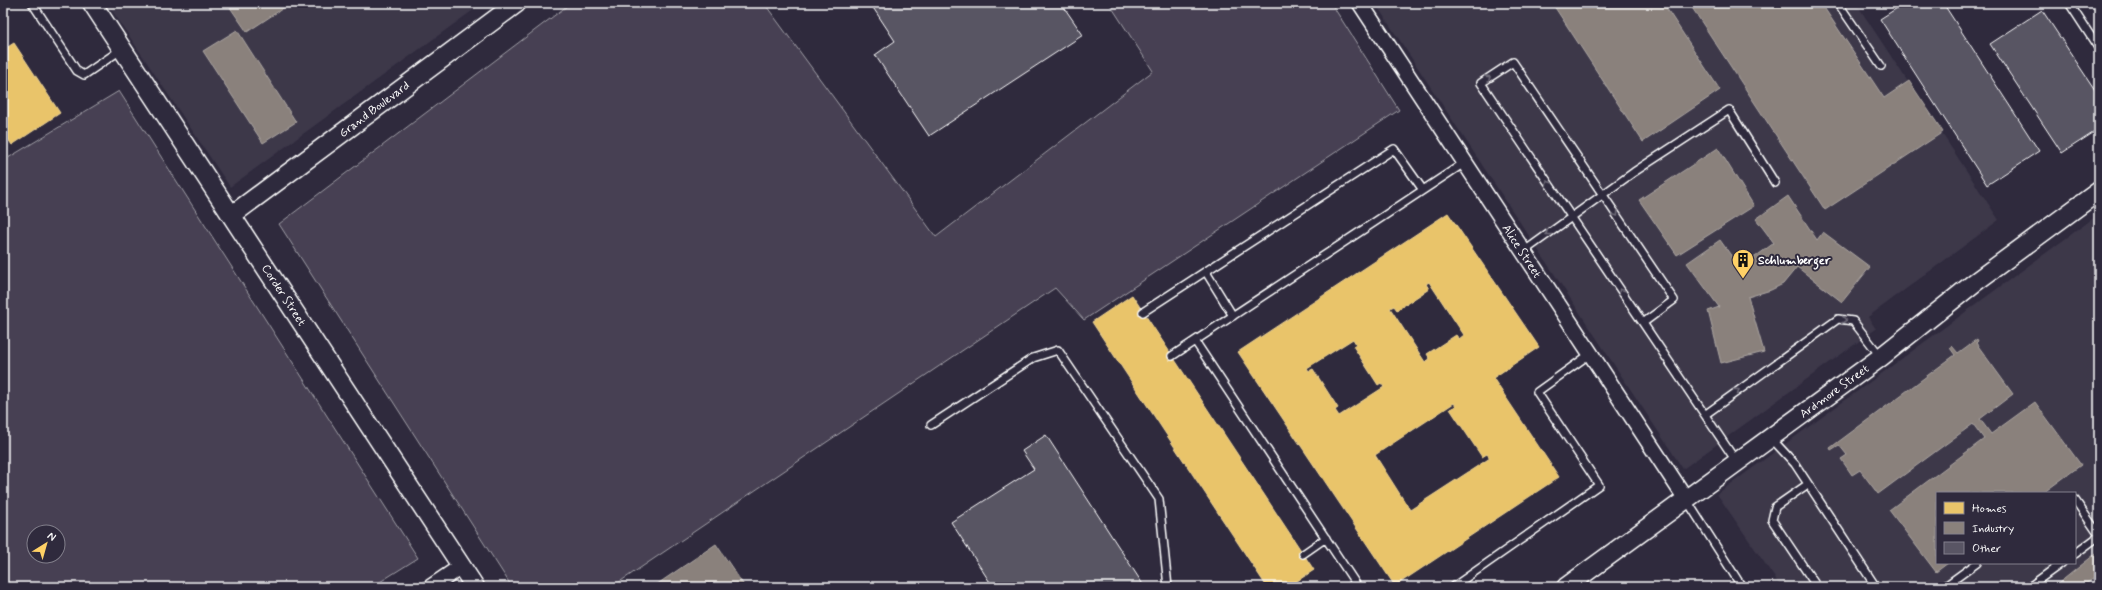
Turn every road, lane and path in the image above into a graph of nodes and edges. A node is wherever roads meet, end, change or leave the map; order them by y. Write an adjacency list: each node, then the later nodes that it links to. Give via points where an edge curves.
1 (32, 3): 8 (lane, via 77,71 84,75)
2 (92, 3): 8 (street, Corder Street)
3 (517, 3): 15 (street, Grand Boulevard)
4 (1360, 3): 10 (street, Alice Street)
5 (1838, 3): 9 (lane)
6 (2069, 3): 7 (lane)
7 (2099, 48)
8 (122, 49): 15 (street, Corder Street)
9 (1881, 66)
10 (1464, 163): 12 (lane); 17 (street, Alice Street)
11 (1775, 183): 14 (lane, via 1729,110)
12 (1423, 190): 18 (lane, via 1394,148); 20 (lane)
13 (2099, 192): 25 (street, Ardmore Street, via 1974,284)
14 (1602, 194): 16 (lane); 16 (lane, one-way to 14, via 1481,83 1513,62); 21 (lane, one-way to 21, via 1674,300)
15 (232, 215): 39 (street, Corder Street)
16 (1570, 216): 17 (lane, one-way to 17); 21 (lane, one-way to 16)
17 (1523, 252): 23 (street, Alice Street)
18 (1206, 272): 19 (lane); 20 (lane)
19 (1143, 312)
20 (1233, 316): 22 (lane)
21 (1643, 323): 26 (lane)
22 (1195, 341): 24 (lane); 34 (lane)
23 (1590, 354): 31 (street, Alice Street); 44 (lane, via 1537,392 1599,485)
24 (1172, 356)
25 (1881, 357): 26 (lane, one-way to 25, via 1838,319 1853,321); 28 (street, Ardmore Street)
26 (1706, 414): 29 (lane)
27 (931, 425): 42 (lane, via 1033,358 1058,350 1159,499)
28 (1769, 437): 29 (street, Ardmore Street); 30 (lane, via 1795,464)
29 (1736, 461): 31 (street, Ardmore Street)
30 (1808, 484): 47 (lane, via 1775,507 1772,520); 48 (lane)
31 (1686, 499): 45 (street, Ardmore Street); 46 (lane)
32 (2076, 502): 33 (lane)
33 (2099, 536): 35 (lane)
34 (1326, 538): 36 (lane); 43 (lane)
35 (2076, 553)
36 (1303, 554)
37 (1976, 564): 49 (lane)
38 (2061, 564): 50 (lane)
39 (462, 566): 40 (street); 41 (street, Corder Street)
40 (430, 587)
41 (475, 587)
42 (1168, 587)
43 (1358, 587)
44 (1453, 587)
45 (1566, 587)
46 (1742, 587)
47 (1817, 587)
48 (1876, 587)
49 (1944, 587)
50 (2029, 587)

